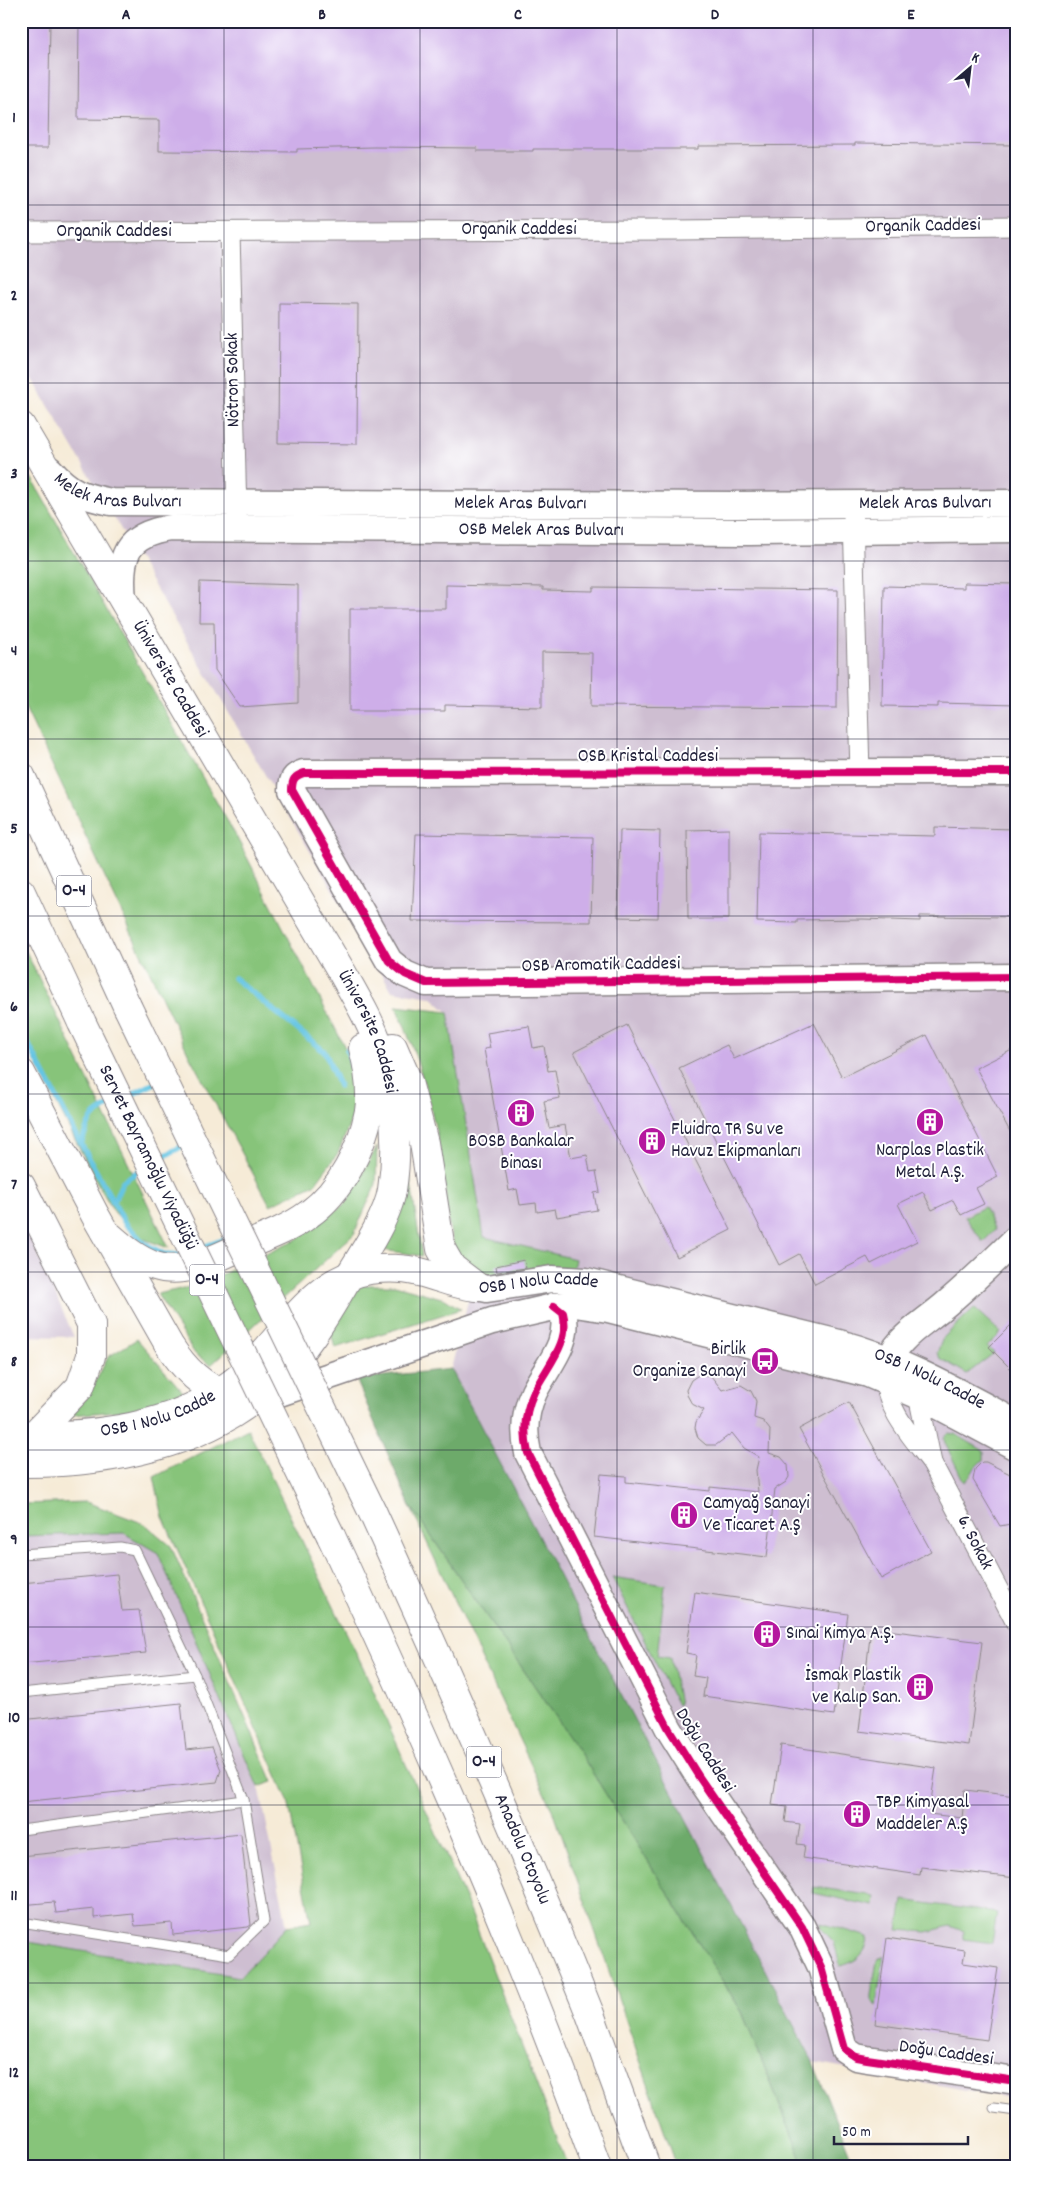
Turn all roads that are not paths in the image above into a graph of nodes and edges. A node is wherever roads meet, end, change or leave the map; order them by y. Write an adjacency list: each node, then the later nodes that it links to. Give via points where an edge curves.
1 (1016, 226): 3 (street, Organik Caddesi)
2 (21, 232): 3 (street, Organik Caddesi)
3 (230, 232): 6 (street, Nötron Sokak)
4 (21, 426): 5 (main road, Üniversite Caddesi)
5 (40, 458): 6 (street, Melek Aras Bulvarı, via 60,482 81,496 111,502); 12 (main road, Üniversite Caddesi)
6 (237, 502): 8 (street, Melek Aras Bulvarı); 9 (street, Nötron Sokak)
7 (1016, 503): 8 (street, Melek Aras Bulvarı)
8 (851, 504): 11 (street)
9 (238, 528): 11 (street, OSB Melek Aras Bulvarı); 12 (street, OSB Melek Aras Bulvarı, via 171,528 151,531 136,540 126,554 120,574)
10 (1016, 529): 11 (street, OSB Melek Aras Bulvarı)
11 (854, 531): 14 (street)
12 (123, 600): 18 (main road, Üniversite Caddesi)
13 (1016, 772): 14 (street, OSB Kristal Caddesi)
14 (860, 773): 16 (street, OSB Kristal Caddesi, via 304,773 296,775)
15 (21, 776): 50 (main road, Anadolu Otoyolu / O-4, bridge, via 127,1006 372,1511 452,1687 590,2015)
16 (292, 790): 19 (street, OSB Aromatik Caddesi, via 390,961 405,974 426,983)
17 (21, 892): 49 (main road, Servet Bayramoğlu Viyadüğü / O-4, bridge, via 406,1697 491,1893)
18 (343, 974): 22 (main road, via 365,1055 369,1110 353,1159 327,1197 309,1214 262,1239 200,1264 175,1269 155,1266 134,1256); 24 (main road, Üniversite Caddesi, via 367,1018 380,1051 395,1132 392,1192 379,1226); 25 (main road, via 388,1035 408,1082 424,1142 441,1249 452,1268)
19 (1016, 977)
20 (21, 1073): 22 (main road)
21 (21, 1186): 35 (main road, via 91,1324 91,1356 80,1388)
22 (105, 1232): 32 (main road, via 182,1365 193,1377)
23 (1016, 1239): 27 (street)
24 (349, 1276): 25 (main road, OSB 1 Nolu Cadde, via 369,1270 418,1271 456,1285); 32 (main road, OSB 1 Nolu Cadde, via 324,1289 306,1304 256,1362); 33 (main road, Üniversite Caddesi, via 321,1323 298,1353 272,1384)
25 (477, 1287): 26 (street, OSB 1 Nolu Cadde, via 488,1289 569,1279)
26 (598, 1296): 28 (street, OSB 1 Nolu Cadde, via 575,1304); 29 (street, Doğu Caddesi); 30 (street, OSB 1 Nolu Cadde, via 848,1368)
27 (945, 1305): 30 (street, via 903,1339); 31 (street, via 916,1346)
28 (554, 1306): 29 (street, Doğu Caddesi, via 563,1314 566,1325); 33 (street, OSB 1 Nolu Cadde, via 484,1324)
29 (555, 1356): 46 (street, Doğu Caddesi, via 534,1392 526,1418 526,1443 534,1467 669,1729 802,1927 821,1967 844,2049 856,2057)
30 (886, 1370): 31 (street, OSB 1 Nolu Cadde); 38 (street, 6. Sokak, via 894,1408)
31 (916, 1381): 34 (street, OSB 1 Nolu Cadde); 36 (street, OSB 1 Nolu Cadde); 38 (street, 6. Sokak)
32 (217, 1392): 33 (main road); 35 (main road, OSB 1 Nolu Cadde, via 186,1410 144,1425 103,1432)
33 (249, 1404): 37 (main road, Üniversite Caddesi, via 196,1432 130,1453 90,1460)
34 (1016, 1423)
35 (27, 1436)
36 (1016, 1446)
37 (21, 1463)
38 (932, 1463): 40 (street, 6. Sokak)
39 (21, 1554): 41 (lane, via 120,1547 135,1550)
40 (1016, 1624)
41 (195, 1675): 42 (lane); 43 (lane)
42 (21, 1693)
43 (244, 1800): 44 (lane); 45 (lane, via 264,1921 228,1955)
44 (21, 1830)
45 (21, 1922)
46 (1016, 2081)
47 (994, 2108): 48 (lane)
48 (1016, 2112)
49 (597, 2167)
50 (646, 2167)

